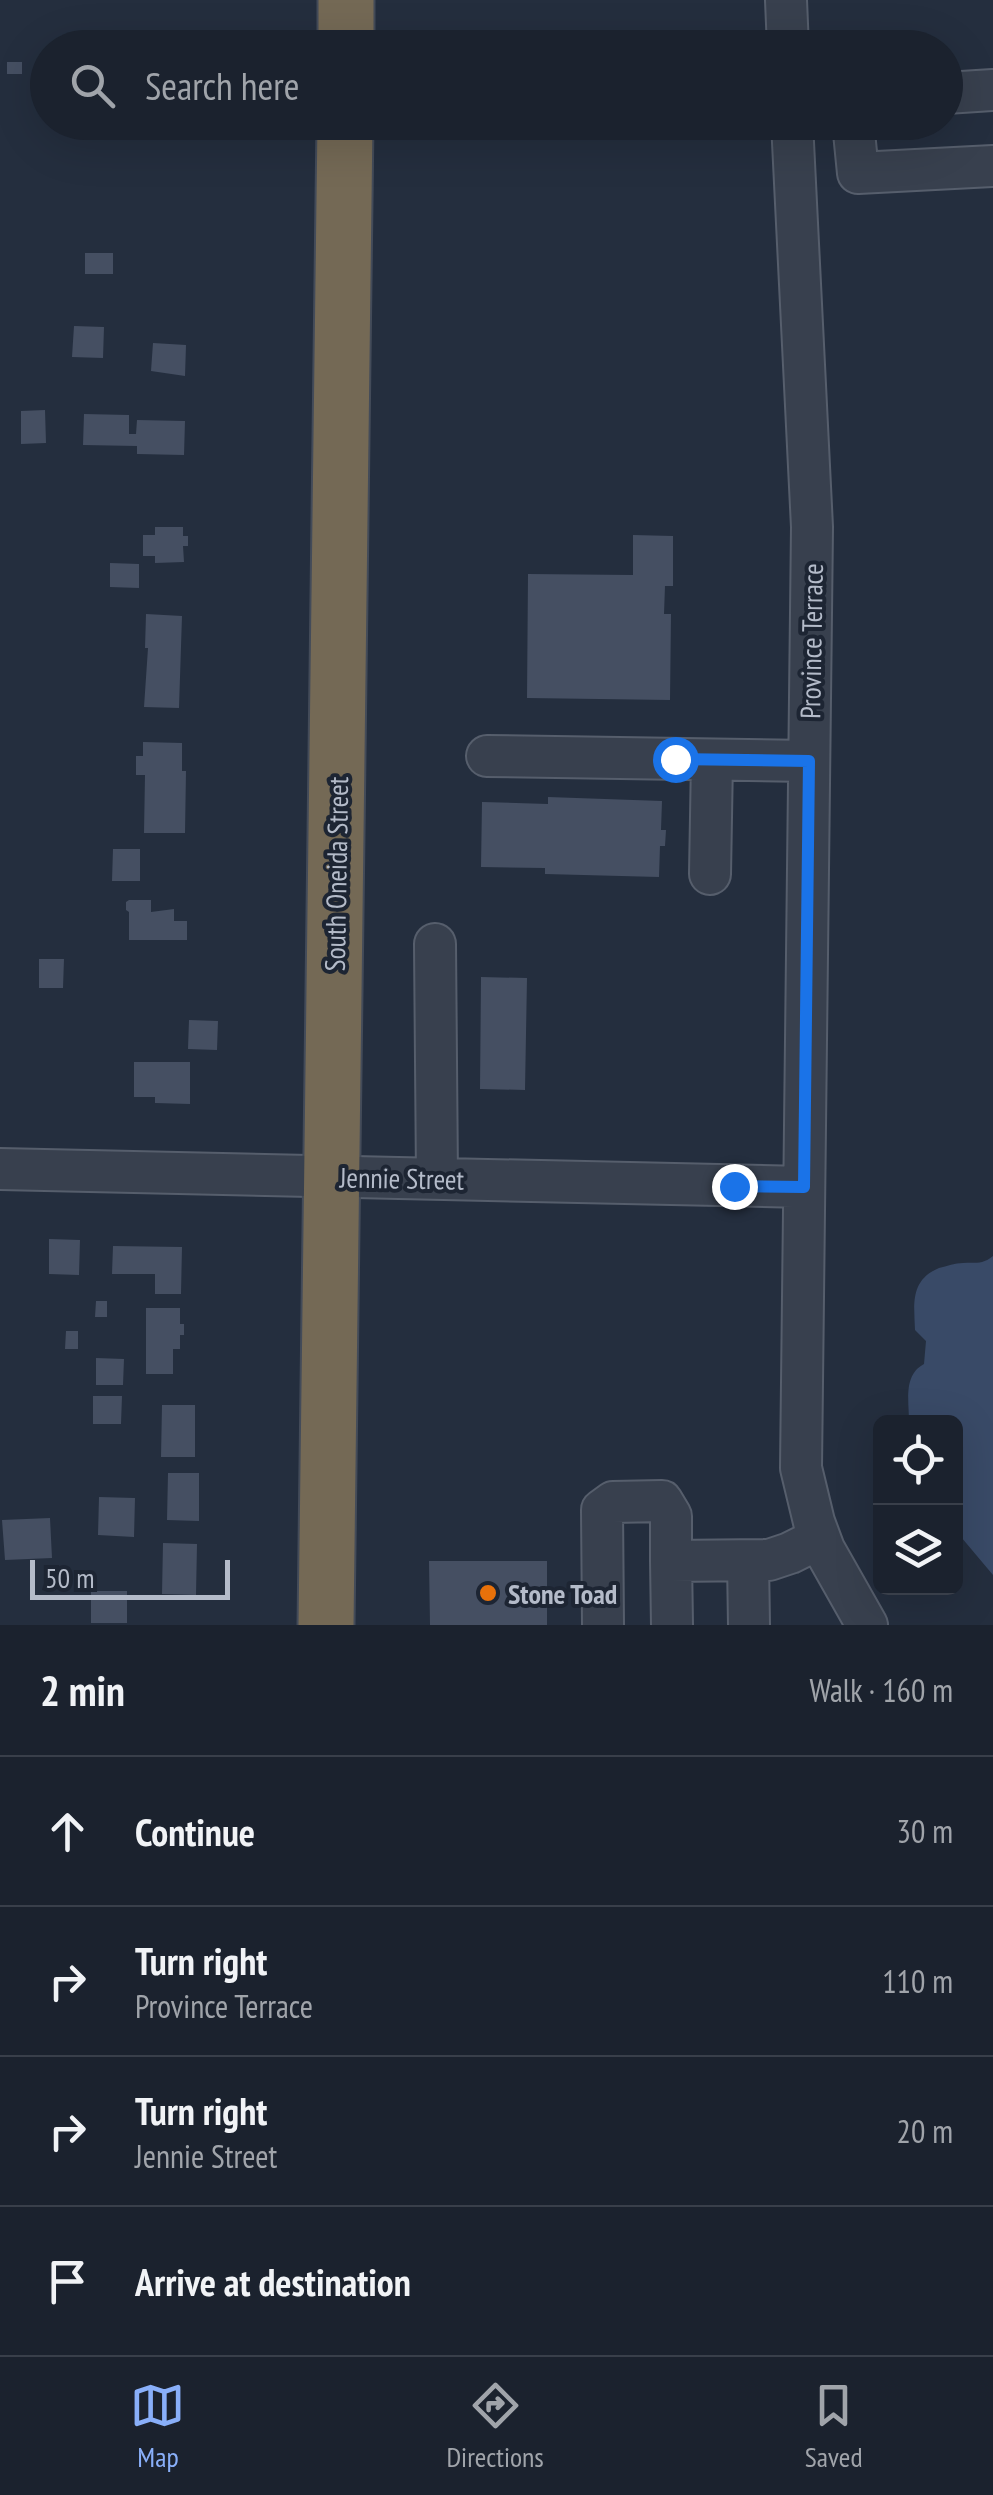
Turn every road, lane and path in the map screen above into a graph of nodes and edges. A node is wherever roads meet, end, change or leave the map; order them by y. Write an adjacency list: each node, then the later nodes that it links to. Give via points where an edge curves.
1 (346, 0): 3 (highway)
2 (786, 0): 4 (street)
3 (346, 30)
4 (787, 30)
5 (993, 90): 6 (street)
6 (963, 92)
7 (345, 140): 17 (highway, South Oneida Street)
8 (793, 140): 13 (street, Province Terrace, via 812,527)
9 (855, 140): 10 (street, via 858,172)
10 (993, 166)
11 (487, 756): 12 (street)
12 (712, 760): 13 (street); 14 (street)
13 (809, 761): 19 (street, Province Terrace)
14 (710, 874)
15 (435, 944): 18 (street)
16 (0, 1169): 17 (street, Jennie Street)
17 (331, 1176): 18 (street, Jennie Street); 23 (highway, South Oneida Street)
18 (437, 1178): 19 (street, Jennie Street)
19 (804, 1187): 20 (street, Province Terrace, via 801,1468)
20 (820, 1538): 22 (street); 27 (street, Province Terrace)
21 (672, 1562): 22 (street); 24 (street, via 671,1516 662,1501 612,1502 602,1510); 25 (street)
22 (748, 1562): 26 (street)
23 (326, 1625)
24 (603, 1625)
25 (672, 1625)
26 (749, 1625)
27 (868, 1625)

